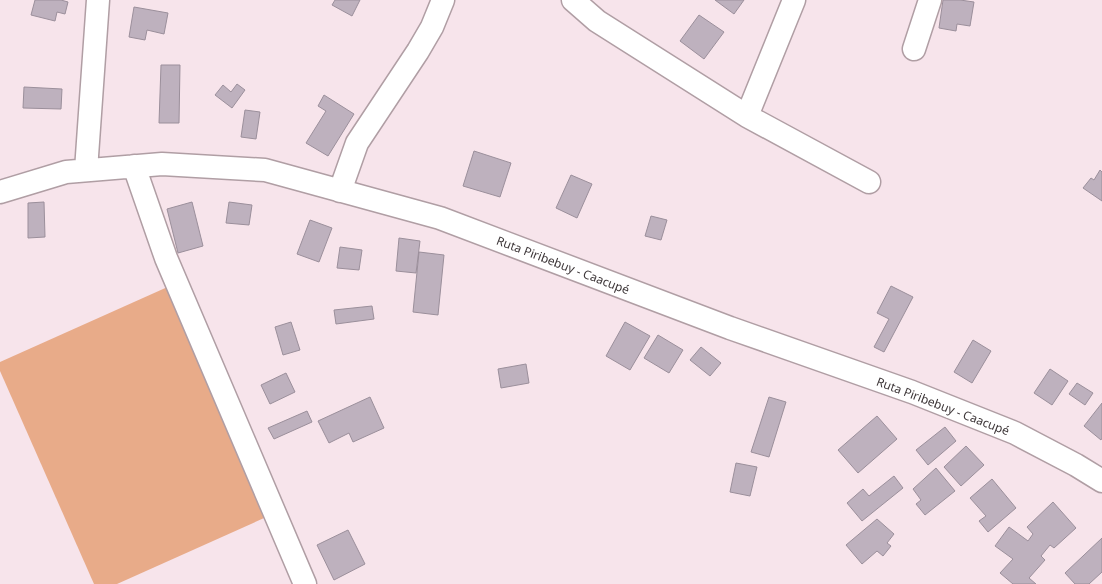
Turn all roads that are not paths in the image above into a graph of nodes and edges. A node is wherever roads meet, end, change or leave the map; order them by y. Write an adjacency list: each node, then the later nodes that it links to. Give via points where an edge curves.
1 (98, 0): 9 (street)
2 (443, 0): 11 (street, via 418,52 357,143)
3 (573, 0): 7 (street, via 597,22)
4 (794, 0): 7 (street)
5 (930, 0): 6 (street)
6 (914, 49)
7 (747, 116): 10 (street)
8 (134, 166): 9 (street, Ruta Piribebuy - Caacupé); 11 (street, Ruta Piribebuy - Caacupé, via 162,164 265,170); 14 (street, via 166,258)
9 (86, 170): 12 (street, Ruta Piribebuy - Caacupé, via 66,172)
10 (869, 182)
11 (340, 191): 13 (street, Ruta Piribebuy - Caacupé, via 440,218 730,328 912,392 1015,434)
12 (0, 192)
13 (1102, 481)
14 (305, 584)

